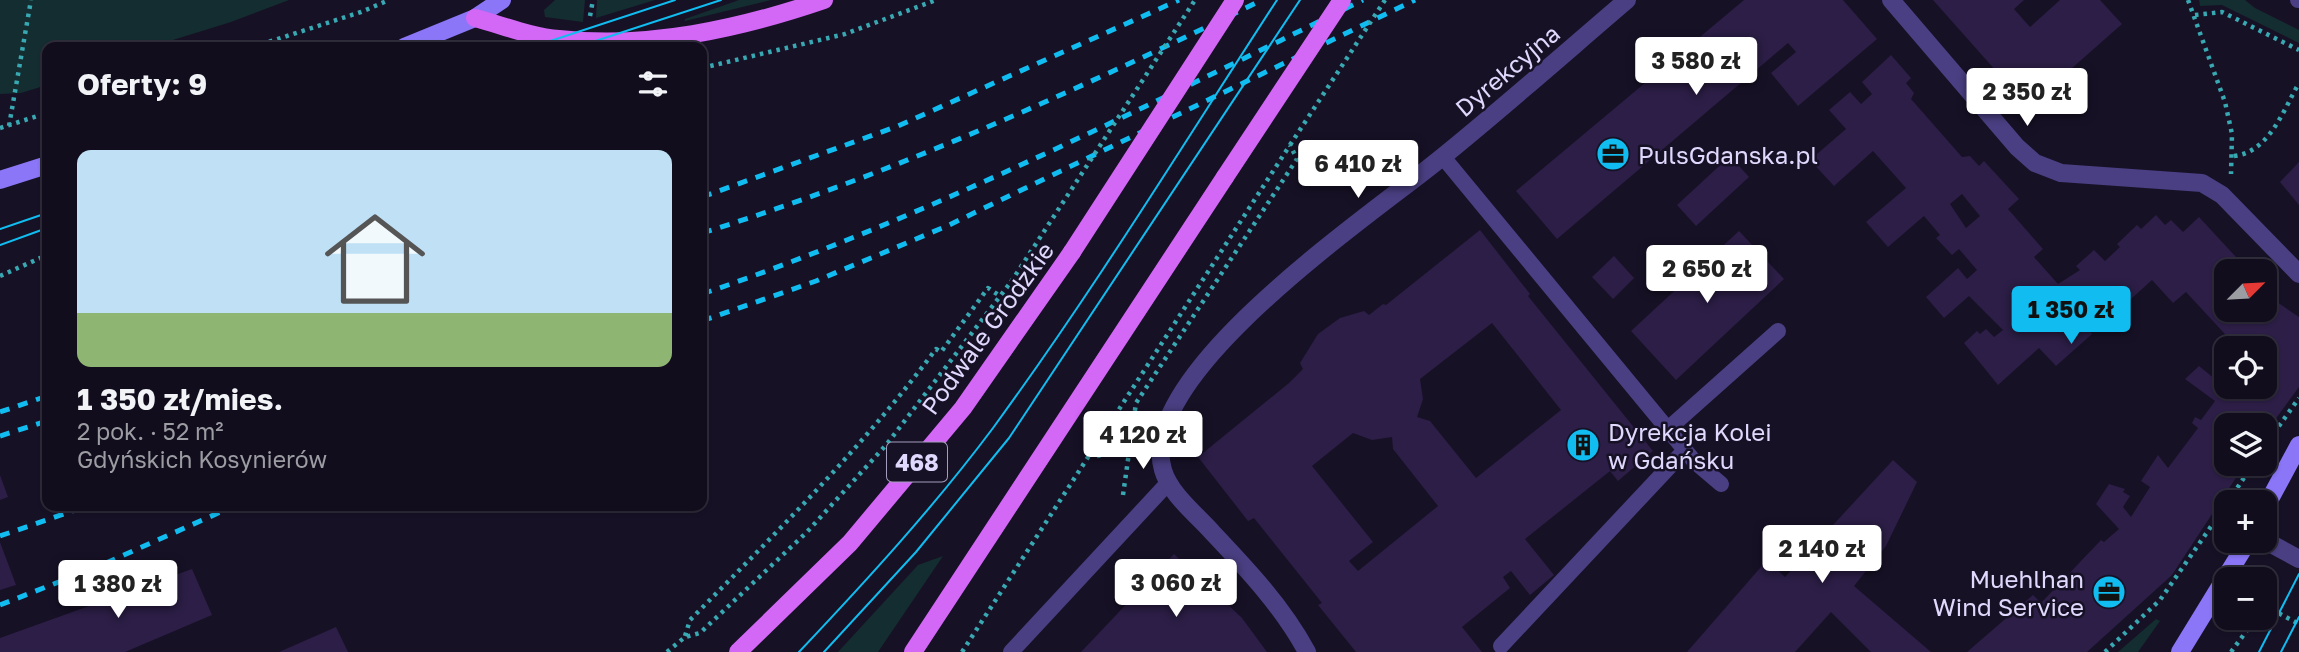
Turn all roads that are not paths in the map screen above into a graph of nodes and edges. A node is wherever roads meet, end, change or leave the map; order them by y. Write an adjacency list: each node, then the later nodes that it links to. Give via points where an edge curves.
1 (502, 0): 7 (main road)
2 (824, 0): 7 (main road, via 737,26 631,42 555,39)
3 (1235, 0): 24 (main road, Podwale Grodzkie / 468, bridge, via 1072,252 963,408 850,543)
4 (1342, 0): 25 (main road, bridge)
5 (1626, 0): 9 (street, Dyrekcyjna)
6 (1891, 0): 12 (street, via 2035,163 2061,173 2202,183 2222,195)
7 (475, 18): 8 (main road)
8 (416, 42)
9 (1443, 157): 14 (lane); 17 (street, Dyrekcyjna, via 1254,308 1207,358 1170,411 1164,429 1160,447)
10 (42, 166): 11 (main road)
11 (0, 180)
12 (2299, 275)
13 (1777, 331): 14 (lane)
14 (1668, 429): 16 (lane)
15 (2299, 445): 19 (main road)
16 (1685, 450): 18 (lane); 23 (lane)
17 (1168, 483): 26 (lane); 27 (street, via 1249,572 1294,627)
18 (1721, 484)
19 (2275, 490)
20 (2277, 547): 22 (street)
21 (2241, 553): 28 (main road)
22 (2299, 559)
23 (1501, 646)
24 (738, 652)
25 (913, 652)
26 (1011, 652)
27 (1307, 652)
28 (2179, 652)

